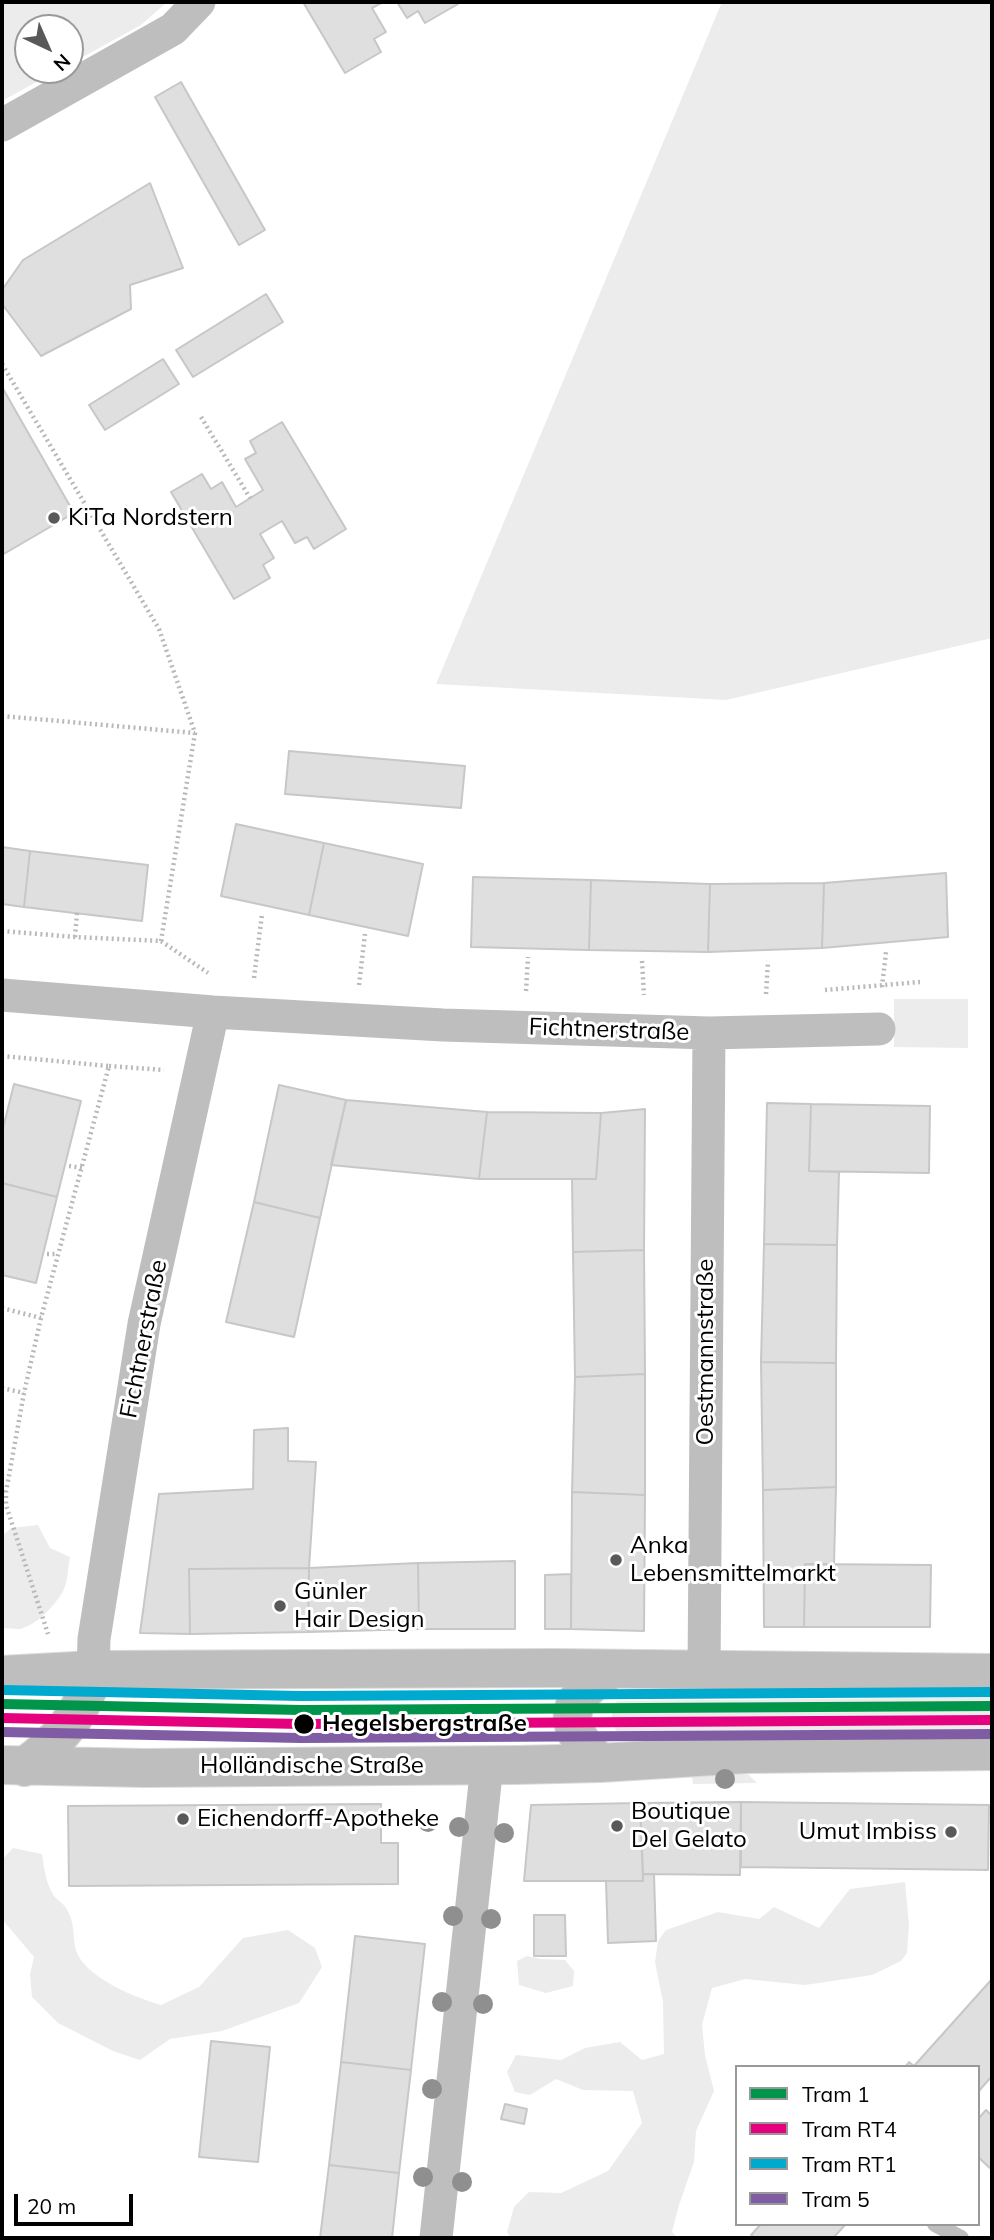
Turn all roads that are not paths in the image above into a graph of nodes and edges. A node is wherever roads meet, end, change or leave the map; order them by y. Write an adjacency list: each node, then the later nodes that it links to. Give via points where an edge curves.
1 (199, 2): 2 (street, via 173,29)
2 (2, 125)
3 (2, 995): 4 (street, Fichtnerstraße)
4 (213, 1012): 6 (street, Fichtnerstraße); 8 (street, Fichtnerstraße, via 144,1324 94,1639)
5 (879, 1029): 6 (street, Fichtnerstraße)
6 (709, 1033): 9 (street, Oestmannstraße)
7 (612, 1669): 8 (main road); 9 (main road); 13 (main road, via 583,1690 573,1716 577,1736)
8 (93, 1670): 11 (main road); 15 (main road, Holländische Straße, via 76,1715 57,1740)
9 (704, 1671): 10 (main road)
10 (992, 1673)
11 (2, 1675)
12 (992, 1751): 13 (main road, Holländische Straße, via 746,1755)
13 (600, 1763): 14 (main road, Holländische Straße)
14 (487, 1765): 15 (main road, Holländische Straße); 17 (street)
15 (13, 1766)
16 (939, 2226): 18 (lane)
17 (436, 2238)
18 (961, 2238)

